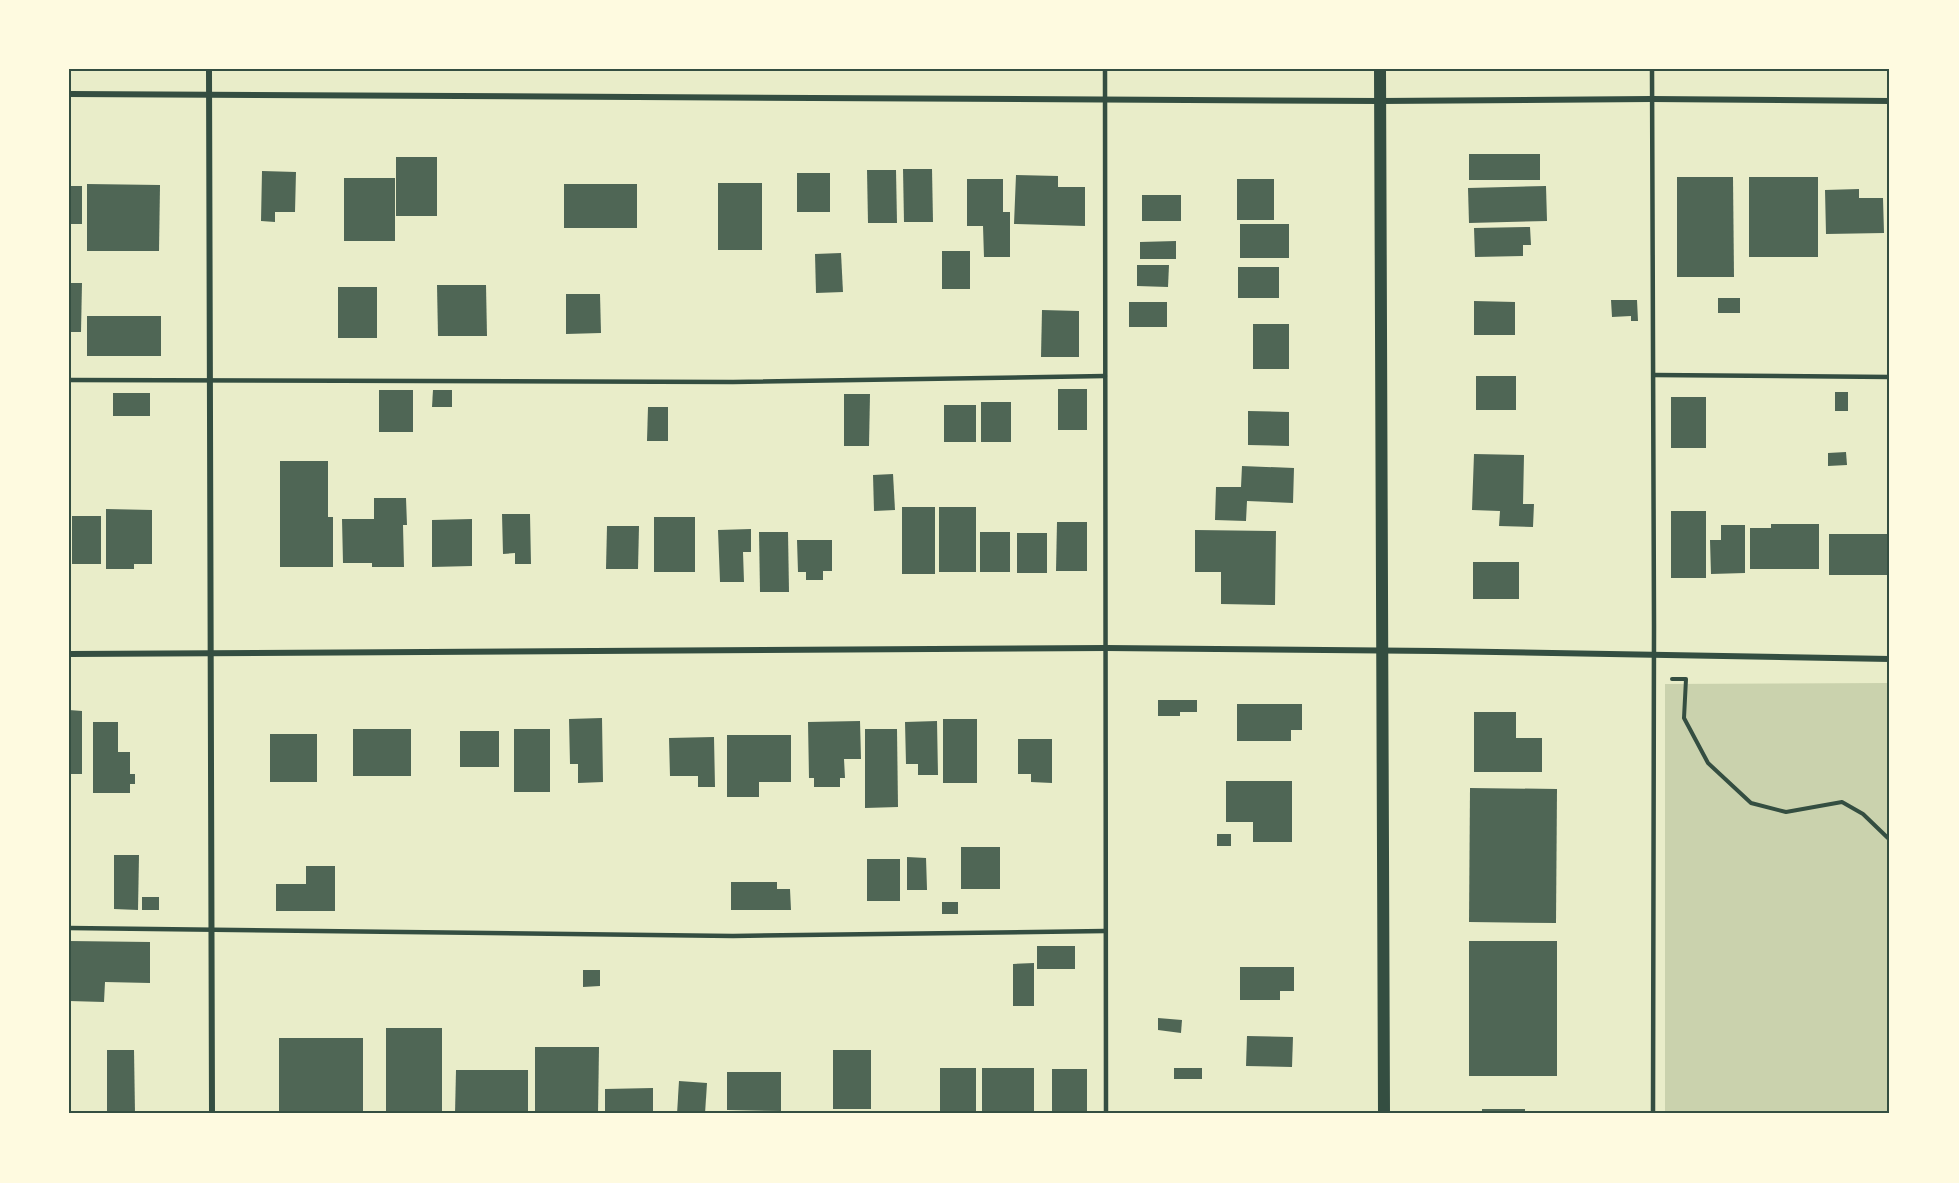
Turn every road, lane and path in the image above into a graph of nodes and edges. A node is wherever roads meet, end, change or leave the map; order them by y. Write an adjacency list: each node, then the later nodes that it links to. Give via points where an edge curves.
1 (209, 69): 6 (street)
2 (1105, 69): 7 (lane)
3 (1380, 69): 9 (main road)
4 (1652, 69): 8 (lane)
5 (69, 94): 6 (street)
6 (209, 94): 7 (street); 15 (street)
7 (1105, 99): 9 (street); 12 (lane)
8 (1651, 99): 9 (street); 10 (street); 11 (lane)
9 (1380, 101): 17 (main road)
10 (1890, 101)
11 (1654, 375): 13 (lane); 20 (lane)
12 (1105, 376): 15 (lane, via 733,382); 16 (lane)
13 (1890, 376)
14 (69, 381): 15 (lane)
15 (210, 381): 18 (street)
16 (1106, 648): 17 (street); 18 (street); 26 (lane)
17 (1383, 650): 20 (street); 29 (main road)
18 (211, 653): 19 (street); 25 (street)
19 (69, 654)
20 (1654, 655): 21 (street); 22 (lane)
21 (1890, 658)
22 (1654, 680): 23 (path, via 1686,679 1684,718 1708,763 1751,803 1786,812 1842,802 1863,814); 30 (lane)
23 (1890, 840)
24 (69, 928): 25 (lane)
25 (211, 929): 26 (lane, via 733,936); 27 (street)
26 (1105, 931): 28 (lane)
27 (212, 1114)
28 (1106, 1114)
29 (1384, 1114)
30 (1653, 1114)

